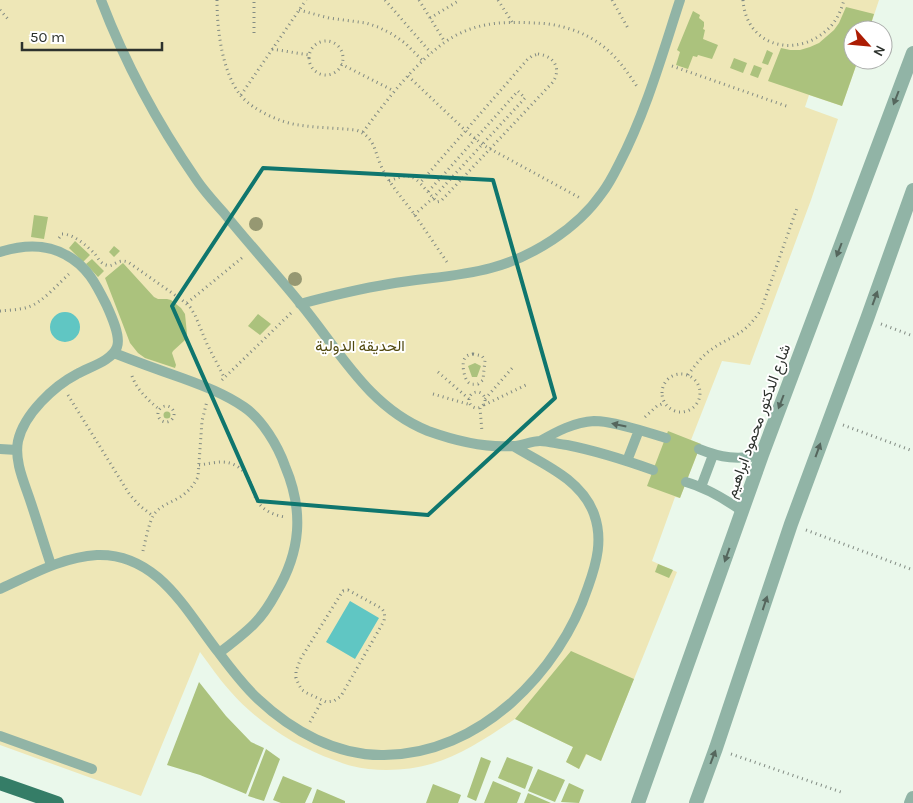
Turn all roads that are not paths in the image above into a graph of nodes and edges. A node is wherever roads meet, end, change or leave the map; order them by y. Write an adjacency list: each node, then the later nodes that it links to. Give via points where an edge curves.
1 (101, 0): 6 (lane, via 141,88 197,181)
2 (680, 0): 6 (lane, via 640,120 625,153 603,192 572,226 534,251 492,268 372,287)
3 (913, 52): 16 (street, شارع الدكتور محمود ابراهيم, one-way to 16)
4 (913, 190): 31 (street, one-way to 4, via 791,524)
5 (0, 252): 7 (lane, via 42,246 65,254 80,264 95,283 110,315 118,338)
6 (300, 304): 11 (lane, via 362,384 403,418 428,431 459,440)
7 (114, 353): 14 (lane, via 48,394 22,428); 24 (lane, via 212,390 246,408 282,456 298,516 294,556 268,608 242,636)
8 (639, 430): 9 (lane); 10 (lane, one-way to 10, via 595,421 568,427); 17 (lane)
9 (666, 438)
10 (540, 441): 11 (lane); 17 (lane)
11 (513, 446): 24 (lane, via 579,489 594,513 599,548 586,594 565,637 531,683 482,726 430,749 388,756 349,752 304,733 279,716 258,699)
12 (0, 449): 14 (lane)
13 (699, 449): 15 (lane)
14 (17, 450): 22 (lane)
15 (713, 455): 16 (lane, via 737,458); 20 (lane)
16 (762, 455): 21 (street, شارع الدكتور محمود ابراهيم)
17 (628, 461): 18 (lane)
18 (653, 470)
19 (686, 482): 20 (lane)
20 (701, 487): 21 (lane)
21 (742, 511): 30 (street, شارع الدكتور محمود ابراهيم, one-way to 30)
22 (51, 565): 23 (lane); 24 (lane, via 98,555 121,557 139,564 171,590)
23 (0, 589)
24 (219, 653)
25 (0, 736): 26 (lane)
26 (92, 769)
27 (0, 783): 29 (main road)
28 (913, 798): 32 (street)
29 (57, 803)
30 (638, 803)
31 (696, 803)
32 (911, 803)

